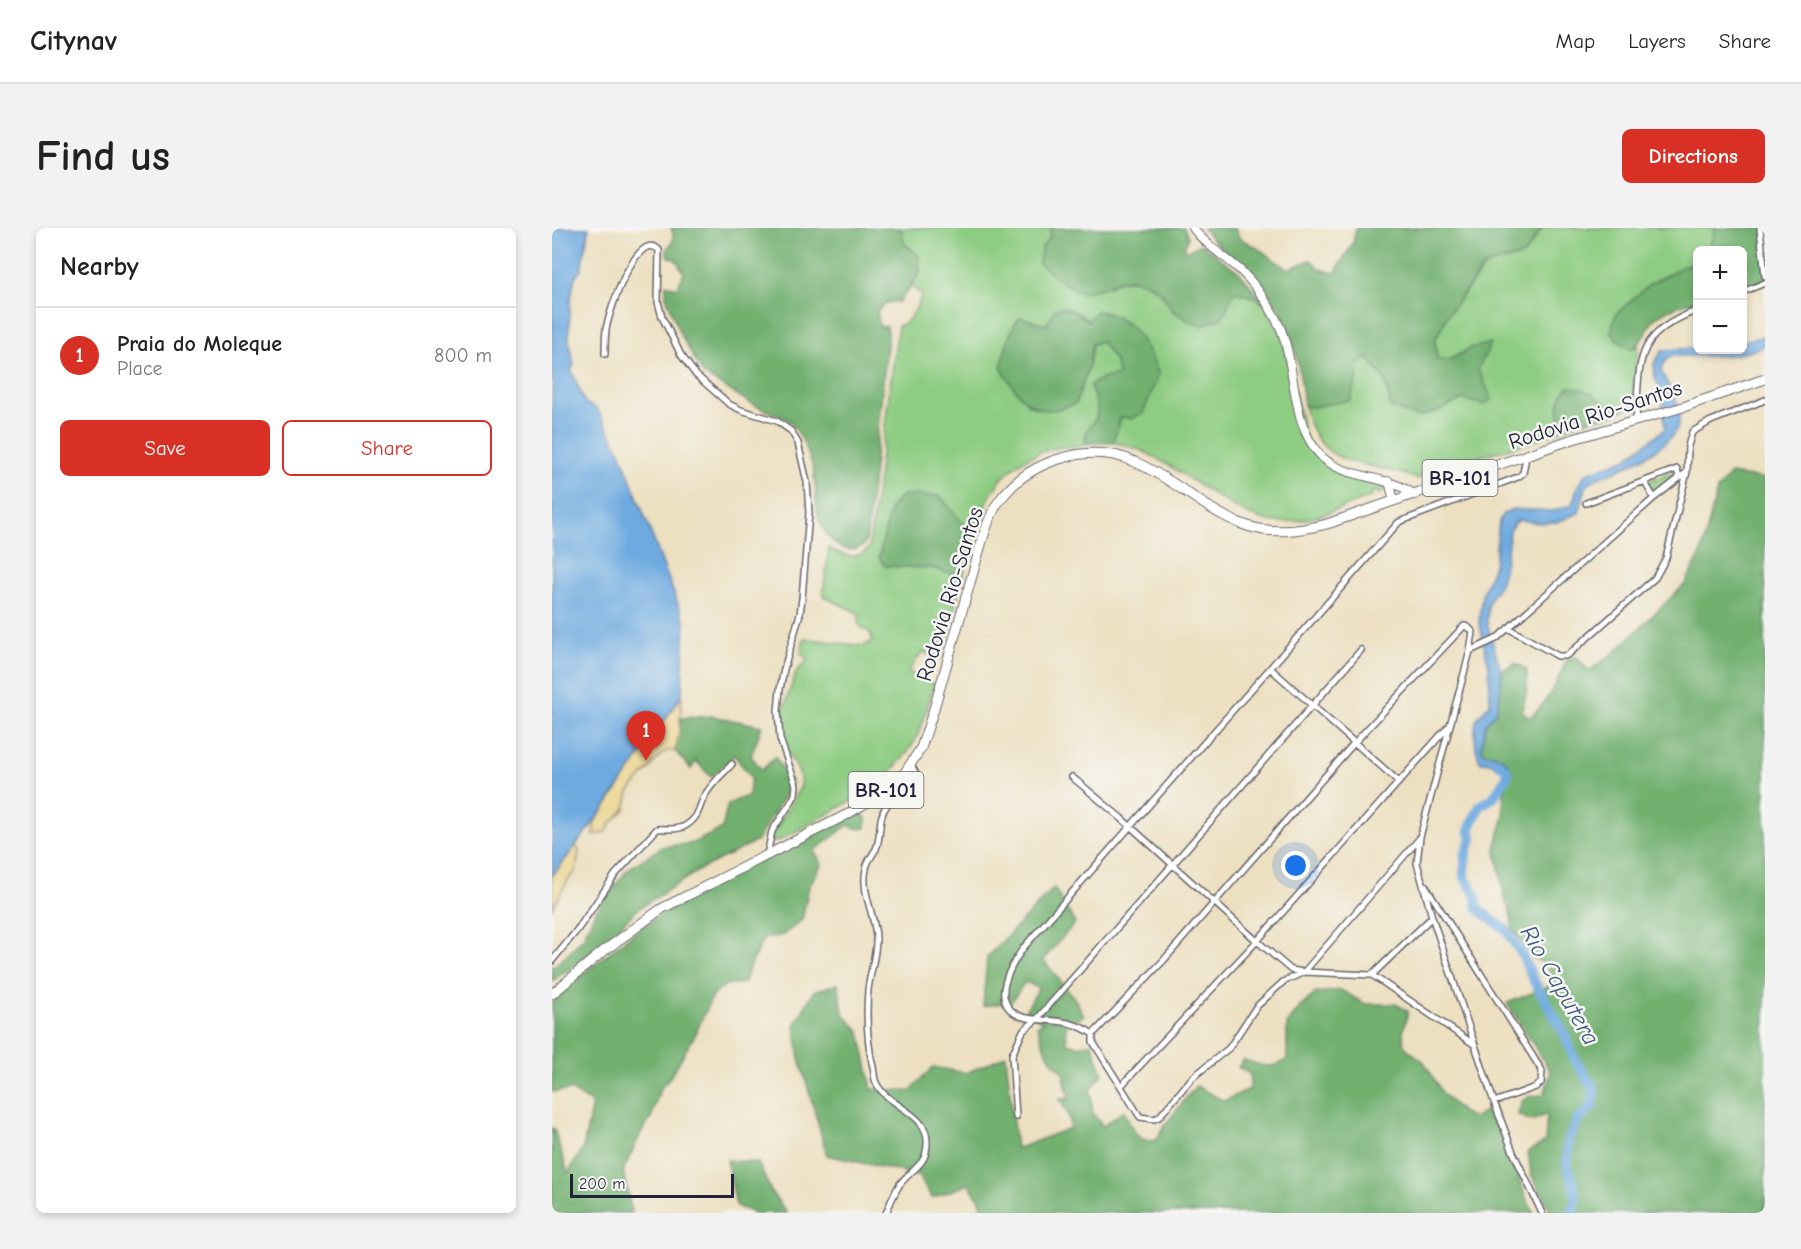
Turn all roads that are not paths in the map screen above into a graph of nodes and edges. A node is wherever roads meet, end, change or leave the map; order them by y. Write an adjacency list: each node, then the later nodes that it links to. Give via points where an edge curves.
1 (1193, 228): 14 (street, via 1259,290 1268,305 1286,345 1306,432 1320,455 1341,469)
2 (1760, 228): 3 (street)
3 (1765, 276)
4 (1765, 283): 5 (street)
5 (1747, 290)
6 (1693, 312): 10 (street, via 1654,334 1648,343 1640,367)
7 (605, 354): 35 (street, via 609,315 623,277 638,247 650,242 659,250 657,292 662,317 688,367 729,404 777,421 791,431 798,443 808,495 804,582 778,711 780,739 796,785 795,795 772,831)
8 (1765, 379): 10 (highway, Rodovia Rio-Santos / BR-101)
9 (1765, 400): 12 (street, via 1692,432)
10 (1636, 421): 11 (highway, Rodovia Rio-Santos / BR-101)
11 (1526, 457): 16 (highway, Rodovia Rio-Santos / BR-101); 23 (street, via 1523,473 1518,477 1399,522)
12 (1687, 472): 13 (street); 20 (street, via 1661,569 1569,654 1558,656)
13 (1679, 477): 15 (street, via 1677,469); 17 (street)
14 (1389, 481): 16 (street); 18 (street)
15 (1644, 481): 17 (street); 19 (street)
16 (1415, 495): 18 (highway, Rodovia Rio-Santos / BR-101)
17 (1654, 498): 20 (street)
18 (1394, 501): 28 (highway, Rodovia Rio-Santos / BR-101, via 1327,525 1282,531 1243,525 1160,474 1118,456 1081,454 1038,467 1002,496 991,515 933,712)
19 (1586, 503)
20 (1508, 628): 22 (street, via 1496,639)
21 (1361, 650): 24 (street)
22 (1470, 651): 25 (street); 26 (street, via 1473,632 1464,626)
23 (1271, 669): 24 (street); 33 (street)
24 (1313, 705): 26 (street); 36 (street)
25 (1450, 725): 30 (street); 34 (street)
26 (1355, 742): 30 (street); 38 (street)
27 (732, 764): 41 (street, via 705,794 694,819 672,830 657,829 627,861)
28 (911, 765): 31 (highway, Rodovia Rio-Santos / BR-101); 32 (street, via 916,774 913,787 907,787)
29 (1072, 777): 33 (street)
30 (1398, 781): 40 (street)
31 (879, 795): 32 (street); 35 (highway, Rodovia Rio-Santos / BR-101)
32 (890, 802): 51 (street, via 882,816 876,849 864,880 876,934 868,990 868,1039 875,1080 892,1101 920,1123 927,1137 921,1165 900,1184)
33 (1130, 828): 36 (street); 45 (street, via 1011,965 1004,987 1006,1004 1018,1016)
34 (1420, 837): 37 (street); 42 (street)
35 (767, 855): 44 (highway, Rodovia Rio-Santos / BR-101, via 661,909)
36 (1173, 866): 38 (street); 45 (street)
37 (1419, 876): 39 (street); 49 (street, via 1542,1071 1541,1083 1536,1087)
38 (1215, 903): 40 (street); 46 (street)
39 (1432, 917): 43 (street); 47 (street)
40 (1257, 940): 42 (street, via 1291,970); 48 (street)
41 (552, 961)
42 (1304, 972): 43 (street); 48 (street, via 1283,982 1263,1000 1229,1048 1191,1078 1159,1117 1140,1117)
43 (1372, 975): 47 (street)
44 (553, 992)
45 (1037, 1019): 46 (street, via 1073,1024); 50 (street, via 1023,1030 1012,1055)
46 (1093, 1034): 48 (street, via 1093,1042)
47 (1476, 1046): 49 (street)
48 (1121, 1086)
49 (1494, 1102): 52 (street)
50 (1016, 1117)
51 (886, 1213)
52 (1542, 1213)

